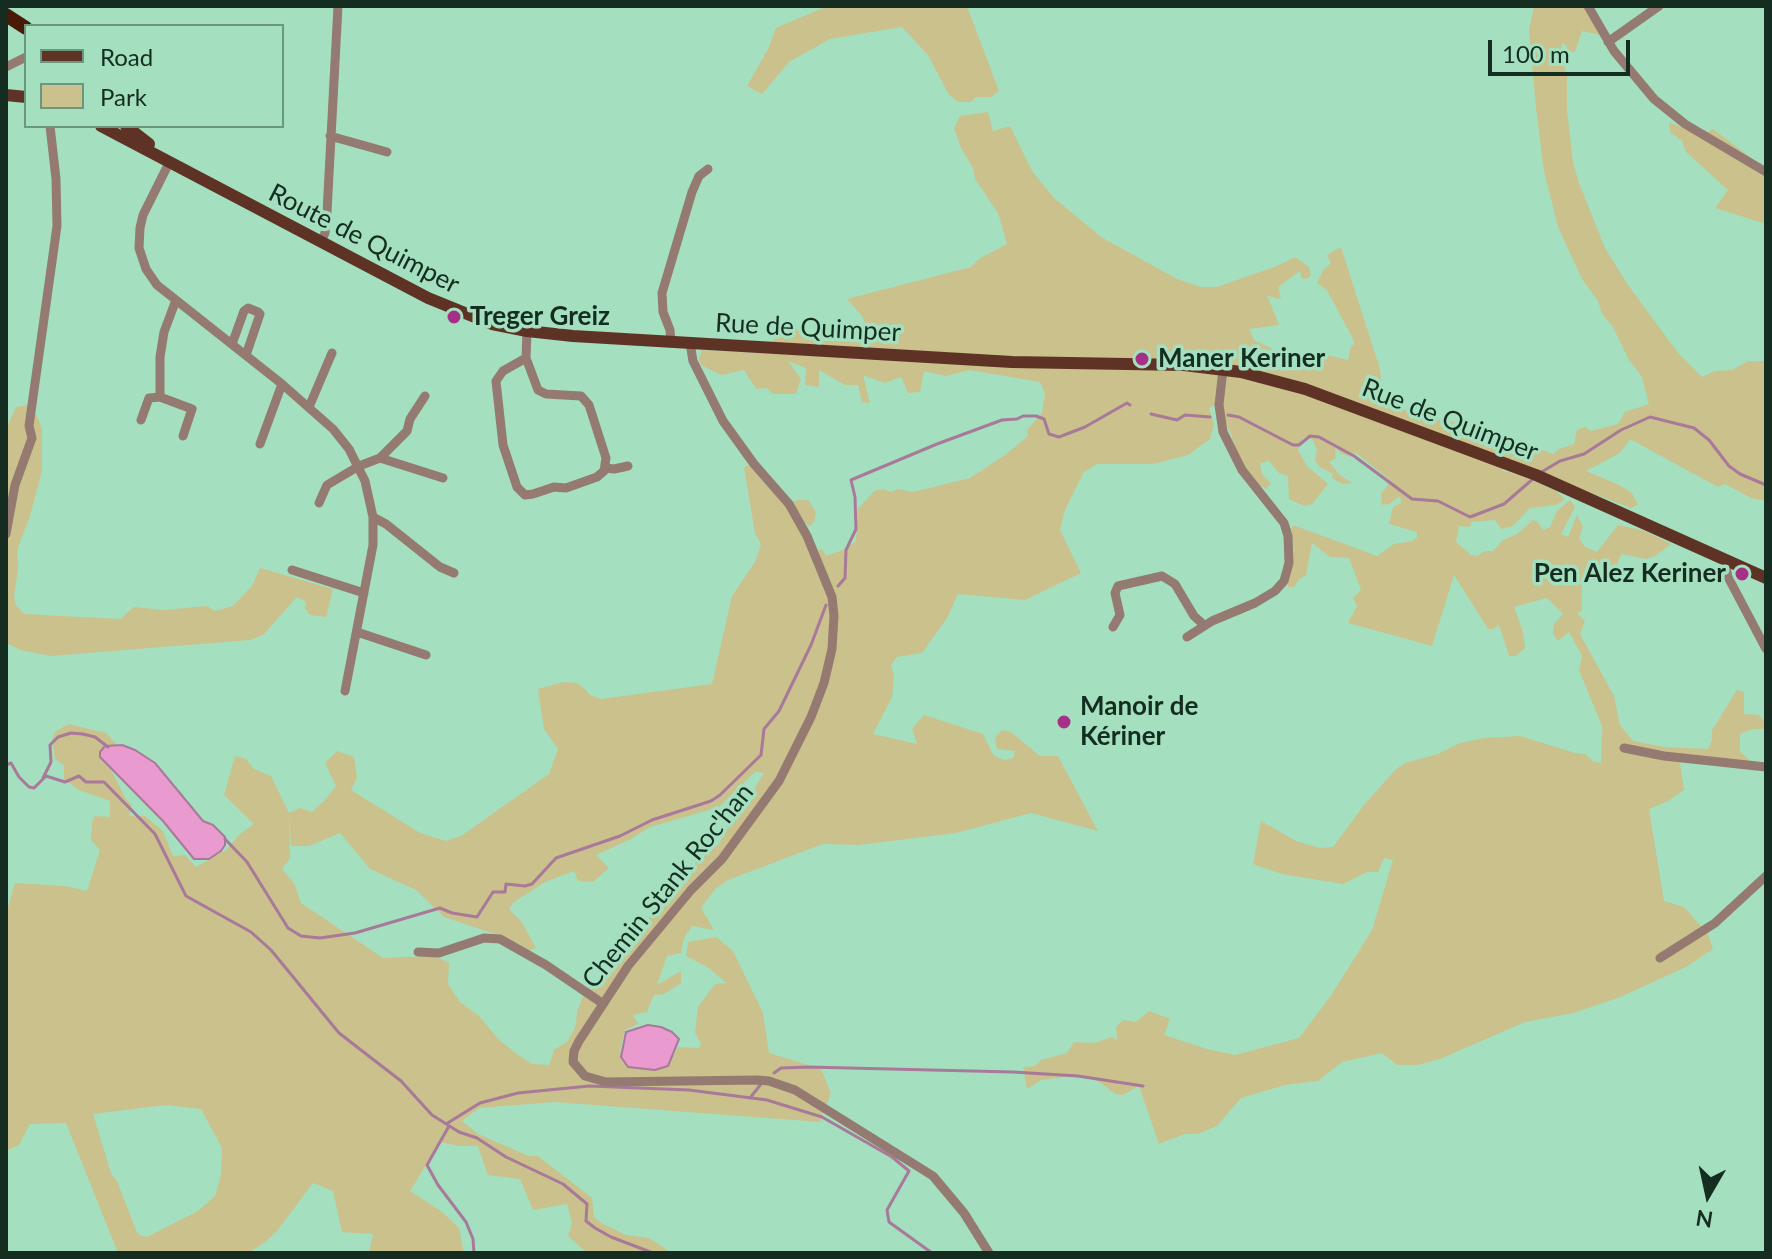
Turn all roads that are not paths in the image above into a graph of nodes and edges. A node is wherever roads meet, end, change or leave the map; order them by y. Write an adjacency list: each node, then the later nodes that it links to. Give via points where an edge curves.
1 (338, 6): 12 (street)
2 (1588, 6): 6 (street)
3 (1659, 6): 6 (street)
4 (6, 15): 5 (highway)
5 (24, 27)
6 (1608, 42): 16 (street, via 1663,108)
7 (24, 58): 8 (street)
8 (6, 67)
9 (50, 128): 41 (street, via 57,226 30,418 32,438 15,485)
10 (105, 128): 14 (main road, Route de Quimper)
11 (129, 128): 14 (main road)
12 (330, 136): 13 (street); 17 (street)
13 (387, 152)
14 (170, 161): 17 (main road, Route de Quimper); 18 (street, via 143,215 139,248 151,277)
15 (708, 169): 20 (street, via 694,185 662,293)
16 (1766, 172)
17 (321, 242): 19 (main road, Route de Quimper, via 450,309)
18 (176, 300): 22 (street); 29 (street, via 164,332)
19 (527, 331): 20 (main road, Route de Quimper); 25 (street)
20 (671, 342): 21 (main road, Rue de Quimper)
21 (690, 343): 26 (main road, Rue de Quimper); 59 (street, Chemin Stank Roc'han, via 693,361 728,429 789,504 807,536 832,597 832,649 811,717 774,789)
22 (232, 344): 24 (street); 24 (street, via 244,311 258,312)
23 (332, 353): 30 (street)
24 (246, 355): 27 (street)
25 (526, 358): 37 (street, via 541,392 584,398); 37 (street, via 496,381 503,445 517,487 525,495 566,488 597,477)
26 (1223, 369): 42 (main road, Rue de Quimper, via 1305,389 1505,463); 47 (street, via 1223,432 1242,470 1284,523 1289,556 1284,581 1275,591)
27 (282, 384): 30 (street); 33 (street)
28 (425, 396): 34 (street, via 407,431)
29 (160, 397): 31 (street, via 149,398); 32 (street, via 192,409)
30 (309, 407): 35 (street)
31 (141, 420)
32 (183, 436)
33 (260, 444)
34 (380, 458): 35 (street); 38 (street)
35 (359, 466): 39 (street, via 327,485); 40 (street)
36 (628, 466): 37 (street)
37 (605, 468)
38 (443, 478)
39 (319, 503)
40 (373, 517): 44 (street); 46 (street)
41 (6, 534)
42 (1728, 560): 45 (main road, Rue de Quimper); 51 (street, via 1728,577)
43 (292, 570): 46 (street)
44 (454, 573)
45 (1766, 578)
46 (364, 593): 49 (street)
47 (1204, 625): 48 (street, via 1175,584 1162,576 1118,586 1120,615); 50 (street)
48 (1113, 627)
49 (357, 632): 52 (street); 53 (street)
50 (1187, 637)
51 (1766, 649)
52 (426, 655)
53 (345, 691)
54 (1624, 748): 55 (street)
55 (1766, 767)
56 (1766, 876): 58 (street, via 1715,923)
57 (418, 952): 59 (street, via 439,953 489,937 500,939)
58 (1660, 958)
59 (602, 1003): 60 (street, Chemin Stank Roc'han, via 574,1051 575,1066 585,1076 606,1082 781,1084 933,1176)
60 (989, 1253)

